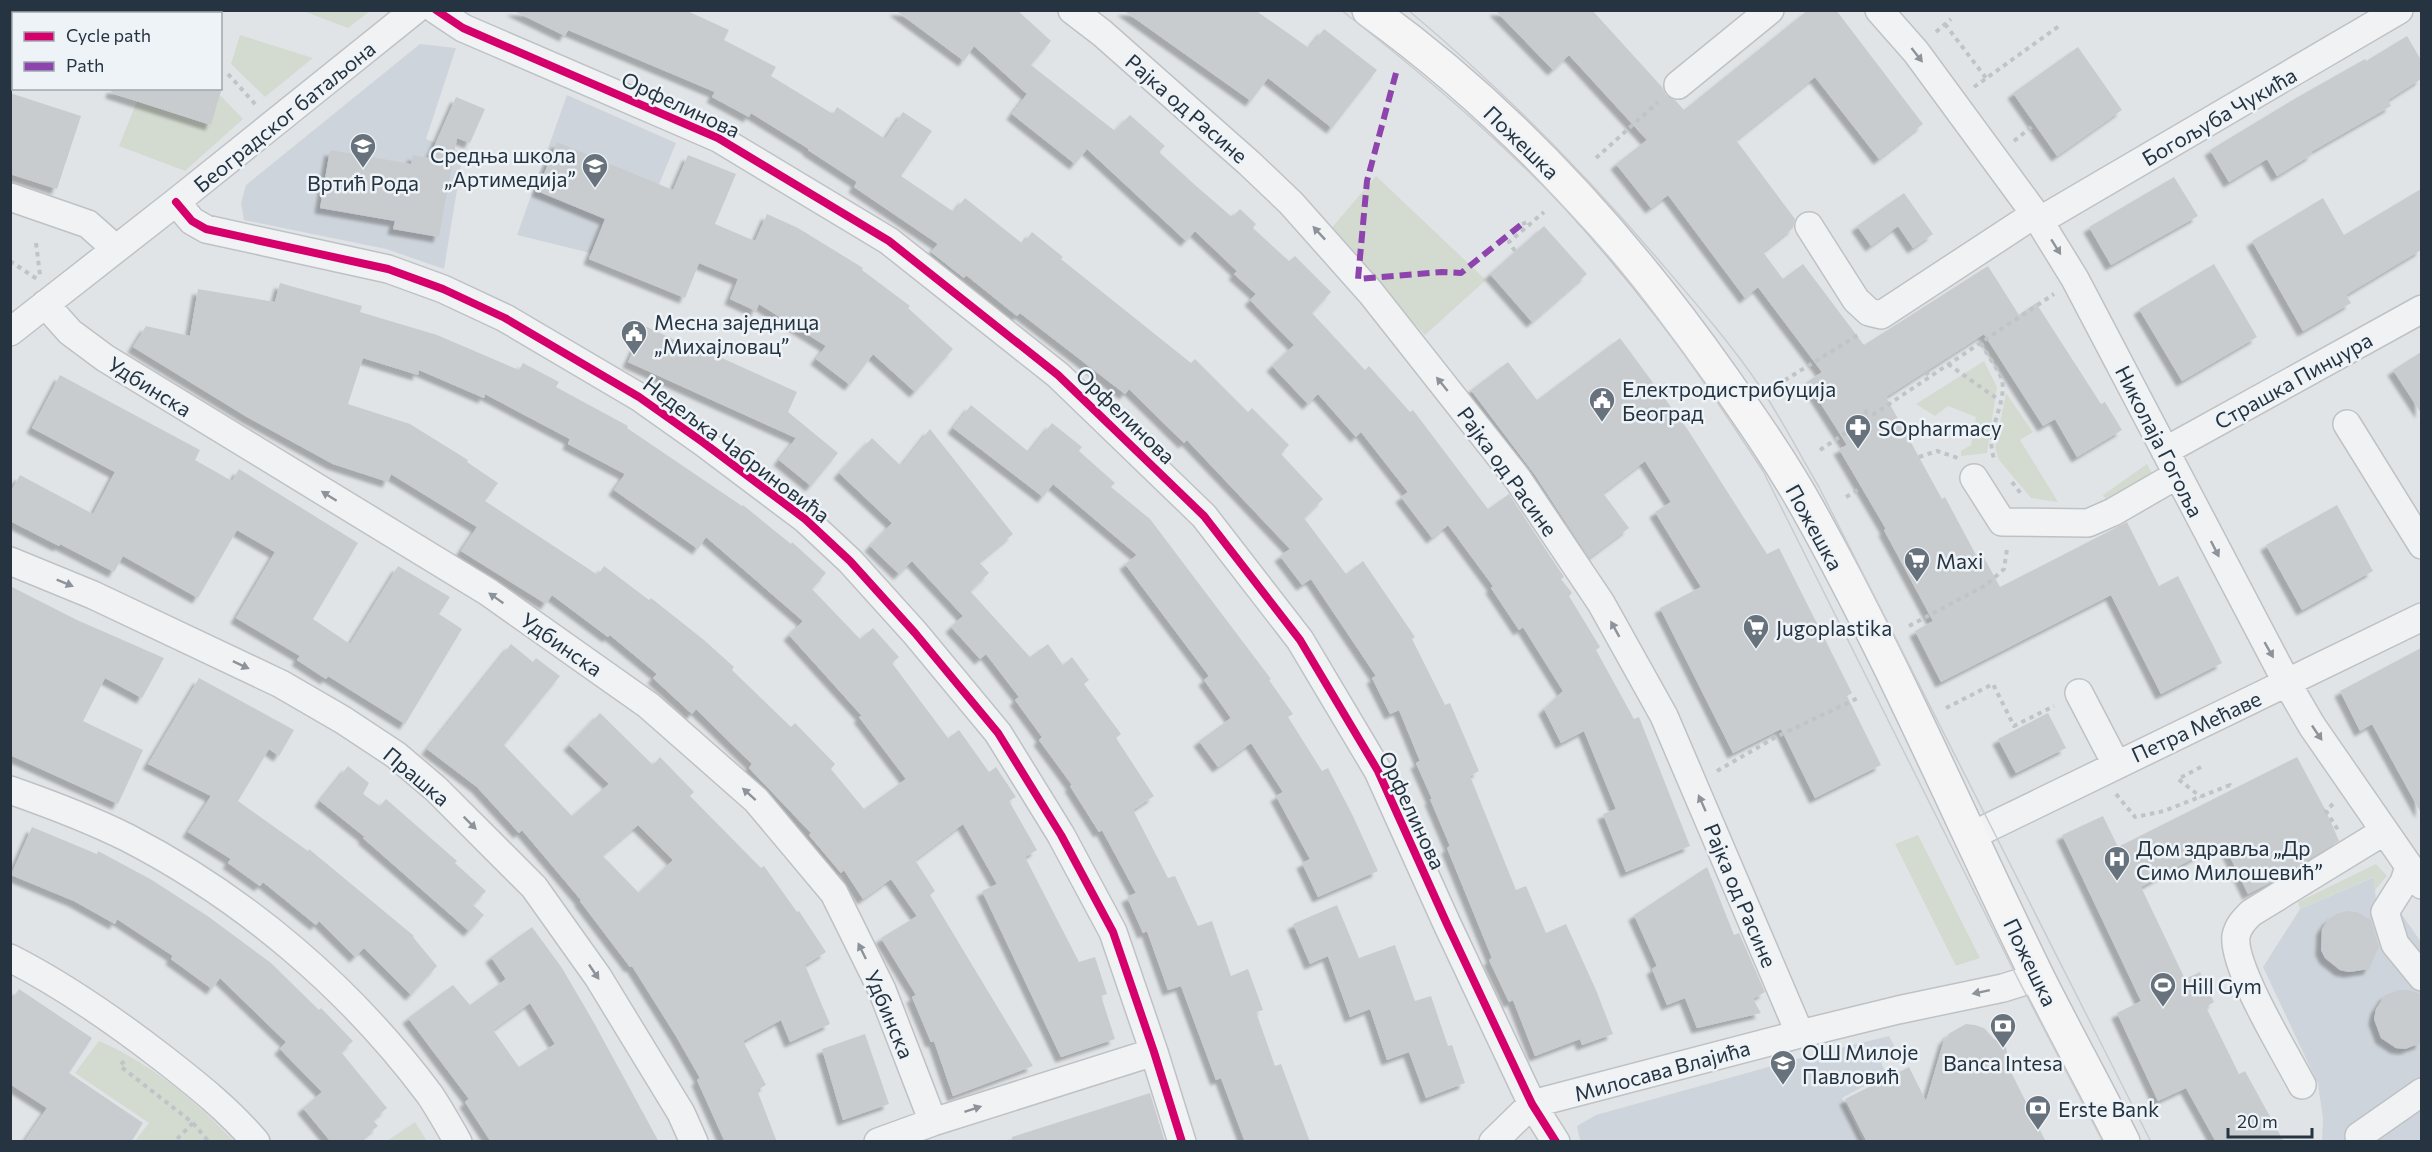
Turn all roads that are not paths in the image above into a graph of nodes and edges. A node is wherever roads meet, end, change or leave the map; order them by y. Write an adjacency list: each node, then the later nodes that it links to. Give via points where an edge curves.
1 (415, 10): 10 (street, Београдског батаљона)
2 (436, 10): 38 (street, Орфелинова, via 463,28 718,138 889,242 1058,375 1204,516 1300,640 1378,771)
3 (1072, 10): 34 (street, Рајка од Расине, one-way to 3, via 1664,716 1601,603 1517,478 1371,293 1291,203)
4 (1369, 10): 29 (main road, Пожешка, via 1471,92 1578,196 1685,324 1809,510)
5 (1770, 10): 8 (street)
6 (1879, 10): 11 (street, Николаја Гогоља, one-way to 11, via 1916,52)
7 (2399, 10): 11 (street, Богољуба Чукића)
8 (1678, 85)
9 (10, 197): 13 (street, via 88,224)
10 (176, 202): 13 (street, Београдског батаљона); 35 (street, Недељка Чабриновића, via 192,221 206,229 388,269 505,318 639,397 804,519 850,561 998,733 1062,835 1113,932)
11 (2037, 217): 12 (street, Богољуба Чукића, via 1881,315 1869,312 1856,300); 18 (street, Николаја Гогоља, one-way to 18, via 2075,279)
12 (1809, 226)
13 (116, 249): 14 (street, Београдског батаљона)
14 (45, 304): 16 (street, Београдског батаљона); 39 (street, Удбинска, one-way to 14, via 882,990 834,894 756,801 648,705 488,592 105,358 70,332)
15 (2421, 309): 18 (street, Страшка Пинџура)
16 (10, 332)
17 (2347, 424): 21 (street)
18 (2165, 451): 19 (street, Николаја Гогоља)
19 (2177, 475): 20 (street, via 2088,523 2002,522); 24 (street, Николаја Гогоља, one-way to 24)
20 (1977, 482)
21 (2421, 544)
22 (10, 561): 43 (street, Прашка, one-way to 43, via 93,595 280,684 396,755 436,789 534,887 598,977 681,1113)
23 (2421, 617): 24 (street, Петра Мећаве)
24 (2287, 683): 26 (street, Петра Мећаве); 28 (street, Николаја Гогоља, one-way to 28)
25 (2079, 693): 26 (street)
26 (2114, 777): 29 (street, Петра Мећаве)
27 (10, 790): 42 (street, via 142,846 260,922 315,968 373,1027 430,1096)
28 (2384, 832): 30 (street, Николаја Гогоља); 36 (street, via 2251,913 2240,924 2236,937 2251,989)
29 (1971, 836): 32 (main road, Пожешка)
30 (2415, 876): 33 (street, via 2404,882 2385,912 2394,944)
31 (10, 958): 41 (street, via 79,996 137,1038 194,1082)
32 (2038, 977): 34 (street, Милосава Влајића, one-way to 34); 48 (main road, Пожешка)
33 (2421, 977)
34 (1800, 1034): 38 (street, Милосава Влајића)
35 (1154, 1052): 39 (street, one-way to 35); 45 (street, Недељка Чабриновића)
36 (2302, 1084)
37 (2421, 1092): 40 (street)
38 (1532, 1104): 46 (street); 47 (street, Орфелинова)
39 (933, 1122): 44 (street)
40 (2359, 1136)
41 (256, 1142)
42 (458, 1142)
43 (694, 1142)
44 (878, 1142)
45 (1182, 1142)
46 (1493, 1142)
47 (1556, 1142)
48 (2123, 1142)

